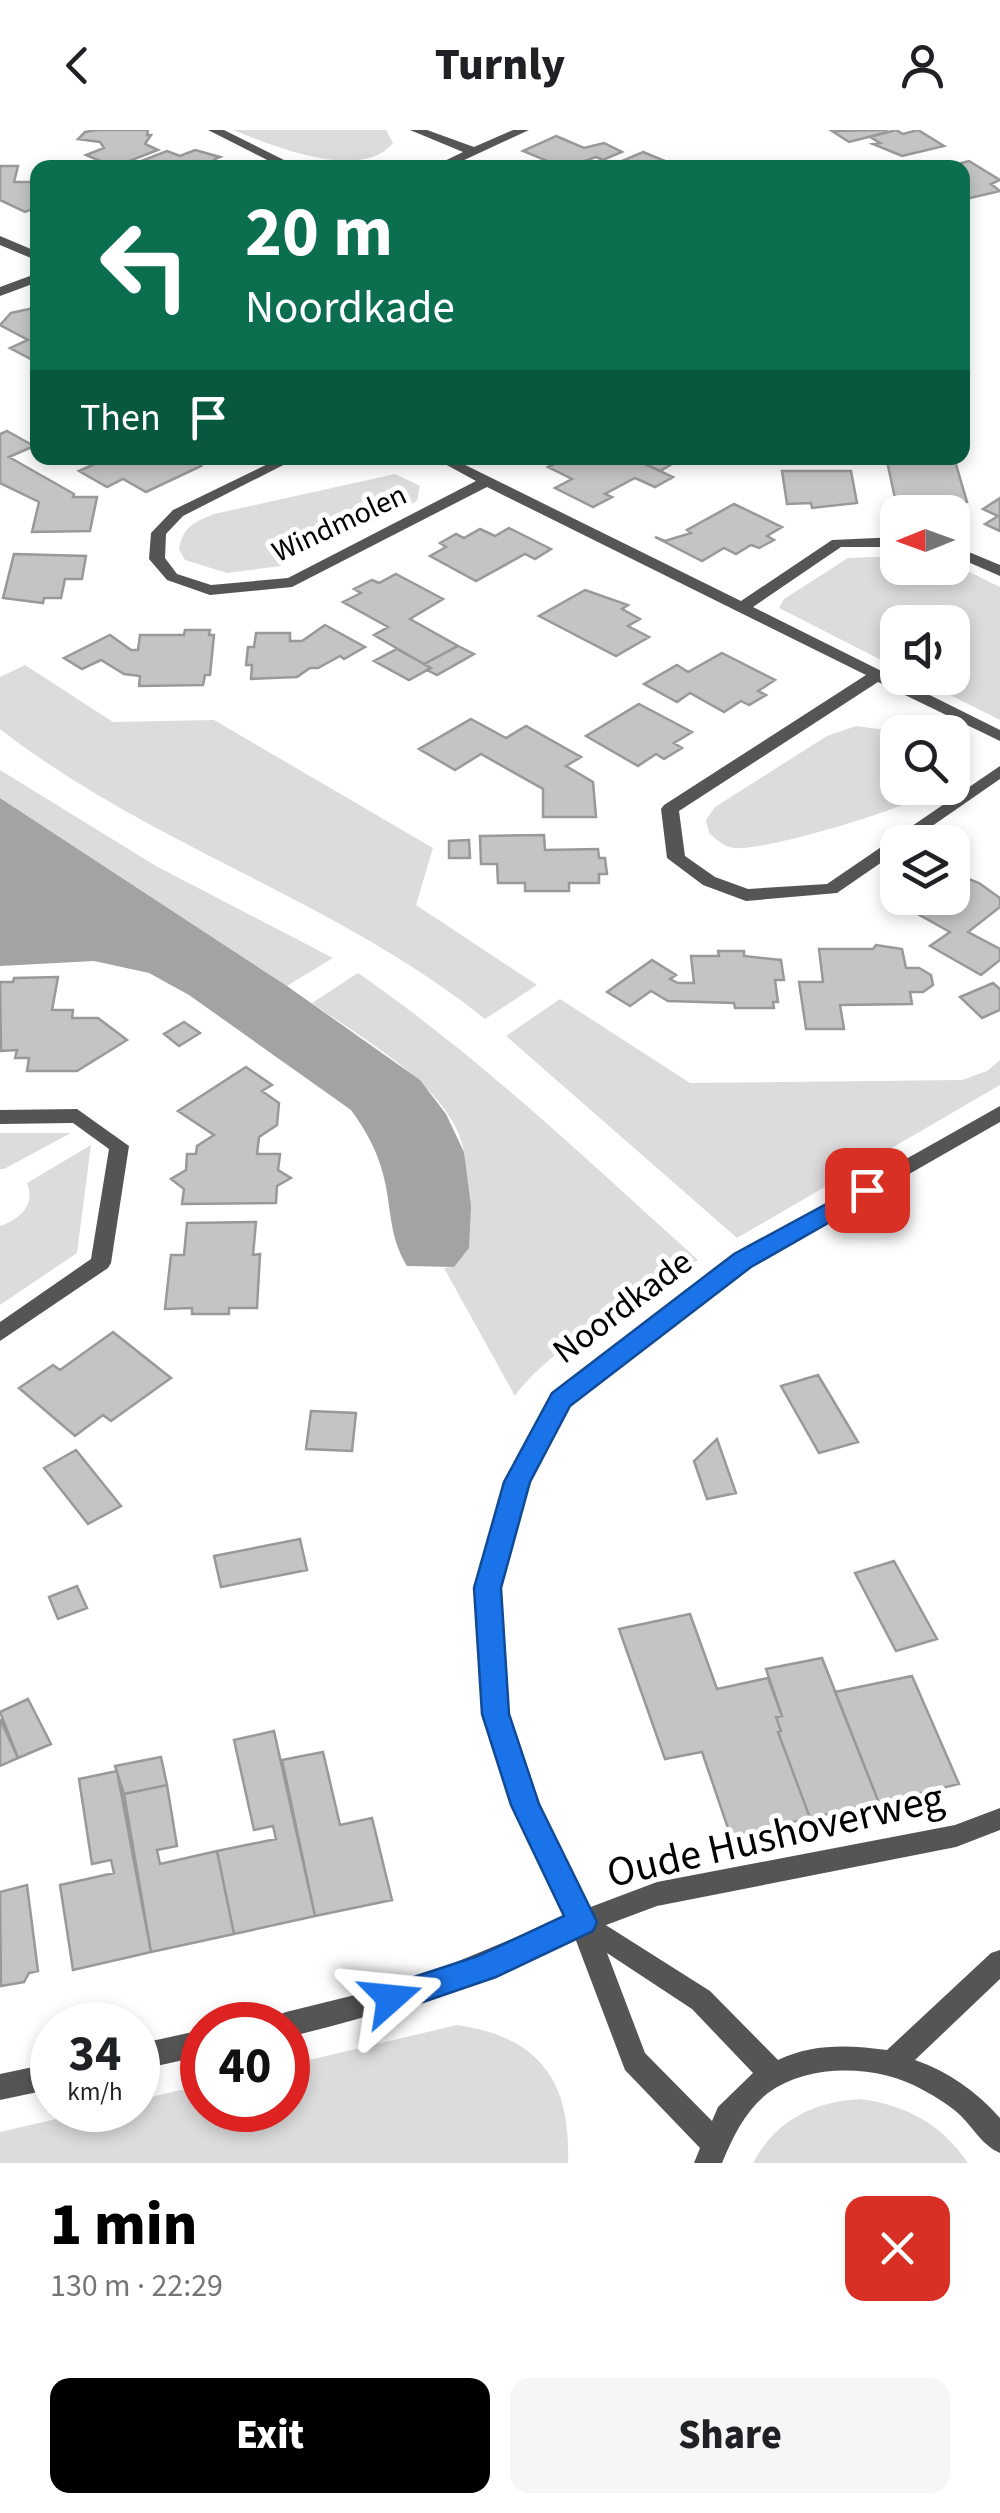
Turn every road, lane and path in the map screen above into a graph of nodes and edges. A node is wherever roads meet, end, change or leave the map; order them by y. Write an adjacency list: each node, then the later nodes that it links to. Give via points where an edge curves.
1 (214, 130): 5 (street)
2 (416, 130): 4 (street)
3 (523, 130): 4 (street)
4 (473, 151): 6 (street)
5 (277, 160)
6 (454, 160)
7 (0, 240): 8 (street)
8 (30, 253)
9 (30, 280): 10 (street)
10 (0, 292)
11 (276, 465): 13 (street, Windmolen, via 178,513 158,533 157,559 172,576 210,590 292,582)
12 (463, 465): 13 (street)
13 (488, 481): 17 (street)
14 (880, 542): 17 (street, via 836,543)
15 (970, 557): 16 (street)
16 (1000, 571)
17 (743, 607): 18 (street)
18 (876, 676): 19 (street); 22 (street, via 670,809 676,858 746,896 831,890)
19 (1000, 736)
20 (1000, 772): 21 (street)
21 (924, 825)
22 (880, 856)
23 (1000, 1114): 27 (street, Noordkade, via 743,1260 561,1400 517,1482 488,1588 496,1714 525,1805)
24 (0, 1117): 25 (street, via 77,1116 119,1146 102,1263)
25 (0, 1333)
26 (1000, 1819): 27 (street, Oude Hushoverweg, via 956,1836 656,1894)
27 (582, 1922): 29 (street, Oude Hushoverweg, via 485,1968); 31 (street, via 701,2000); 35 (street, Noordkade, via 635,2061)
28 (1000, 1962): 30 (street)
29 (310, 2020)
30 (894, 2062): 31 (street, via 812,2060); 34 (street, via 944,2082)
31 (774, 2075): 35 (street, via 744,2097)
32 (30, 2081): 33 (street)
33 (0, 2088)
34 (1000, 2139)
35 (711, 2152)

